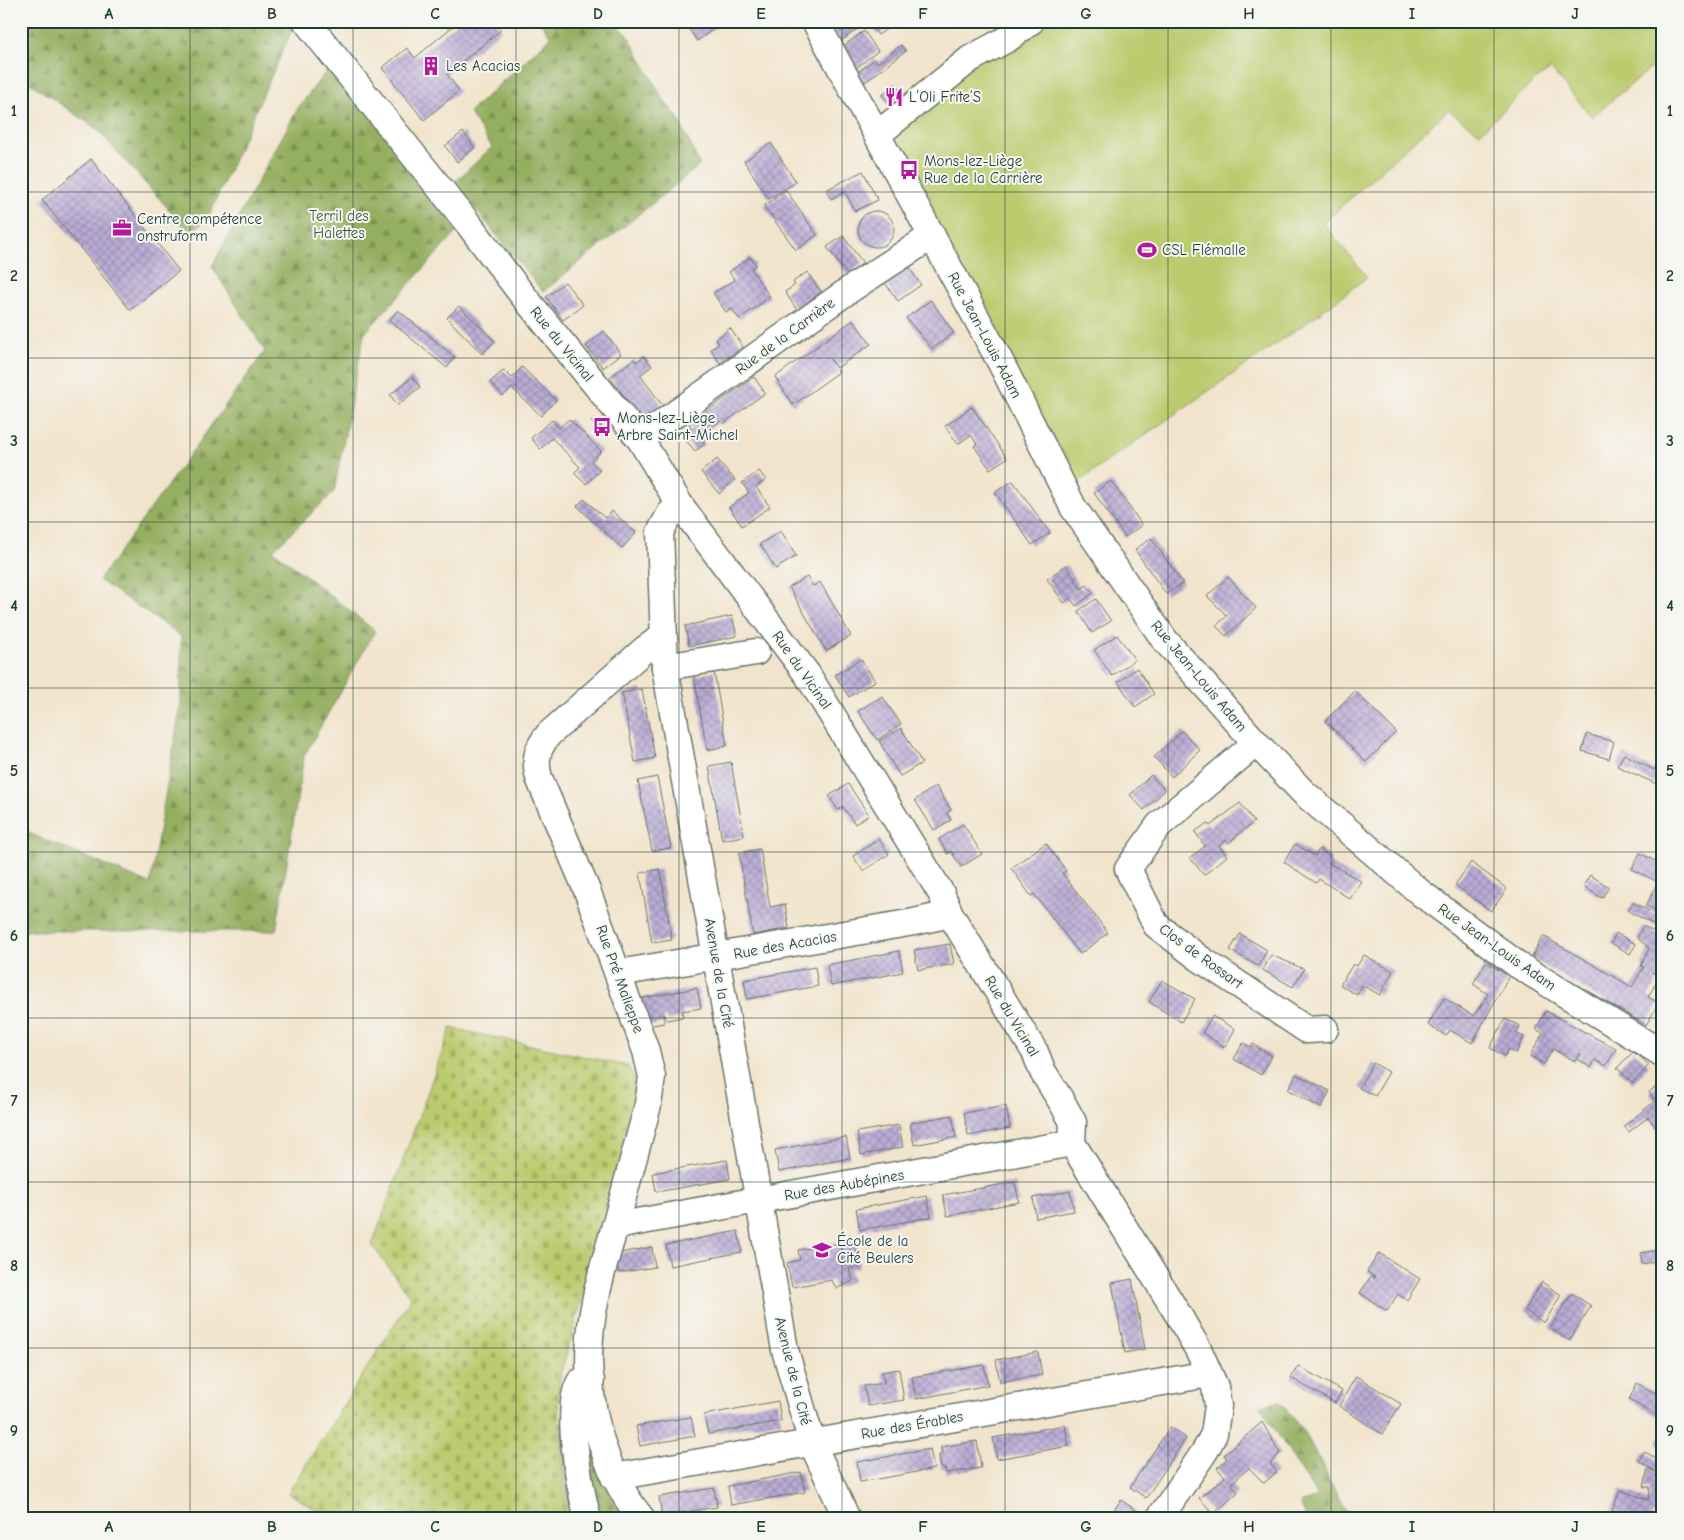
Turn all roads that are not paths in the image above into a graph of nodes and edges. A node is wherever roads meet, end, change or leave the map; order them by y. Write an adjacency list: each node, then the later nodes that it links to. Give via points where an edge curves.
1 (306, 21): 6 (street, Rue du Vicinal)
2 (815, 21): 4 (street, Rue Jean-Louis Adam)
3 (1030, 21): 4 (street, via 1009,38 970,59)
4 (877, 135): 5 (street, Rue Jean-Louis Adam)
5 (932, 236): 6 (street, Rue de la Carrière, via 849,290); 11 (street, Rue Jean-Louis Adam, via 1001,363 1073,507 1164,640)
6 (640, 439): 7 (street, Rue du Vicinal)
7 (680, 505): 8 (street, Avenue de la Cité, via 670,514 660,532); 12 (street, Rue du Vicinal, via 807,674 941,893)
8 (662, 637): 10 (street, Avenue de la Cité); 14 (street, Rue Pré Malieppe, via 549,734 536,759 539,778)
9 (756, 652): 10 (street, Rue du Vicinal)
10 (665, 667): 13 (street, Avenue de la Cité)
11 (1256, 743): 15 (street, Clos de Rossart, via 1159,825 1128,869 1156,925 1199,958 1307,1030); 16 (street, Rue Jean-Louis Adam, via 1304,793 1422,894 1518,965)
12 (950, 914): 13 (street, Rue des Acacias); 17 (street, Rue du Vicinal, via 1035,1052 1073,1122)
13 (716, 957): 14 (street, Rue des Acacias); 18 (street, Avenue de la Cité)
14 (619, 973): 19 (street, Rue Pré Malieppe, via 652,1077 648,1105)
15 (1325, 1029)
16 (1663, 1054)
17 (1072, 1143): 18 (street, Rue des Aubépines); 20 (street, Rue du Vicinal, via 1179,1316)
18 (759, 1200): 19 (street, Rue des Aubépines); 22 (street, Avenue de la Cité, via 785,1350)
19 (616, 1226): 21 (street, Rue Pré Malieppe, via 594,1310 590,1336)
20 (1210, 1374): 22 (street, Rue des Érables); 27 (street, Rue du Vicinal, via 1218,1406 1214,1434)
21 (591, 1380): 23 (street, Rue Pré Malieppe, via 598,1430); 24 (street, via 580,1382 574,1405 579,1475)
22 (812, 1443): 23 (street, Rue des Érables); 26 (street, Avenue de la Cité)
23 (614, 1478): 25 (street, Rue Pré Malieppe)
24 (588, 1519)
25 (642, 1519)
26 (847, 1519)
27 (1159, 1519)

